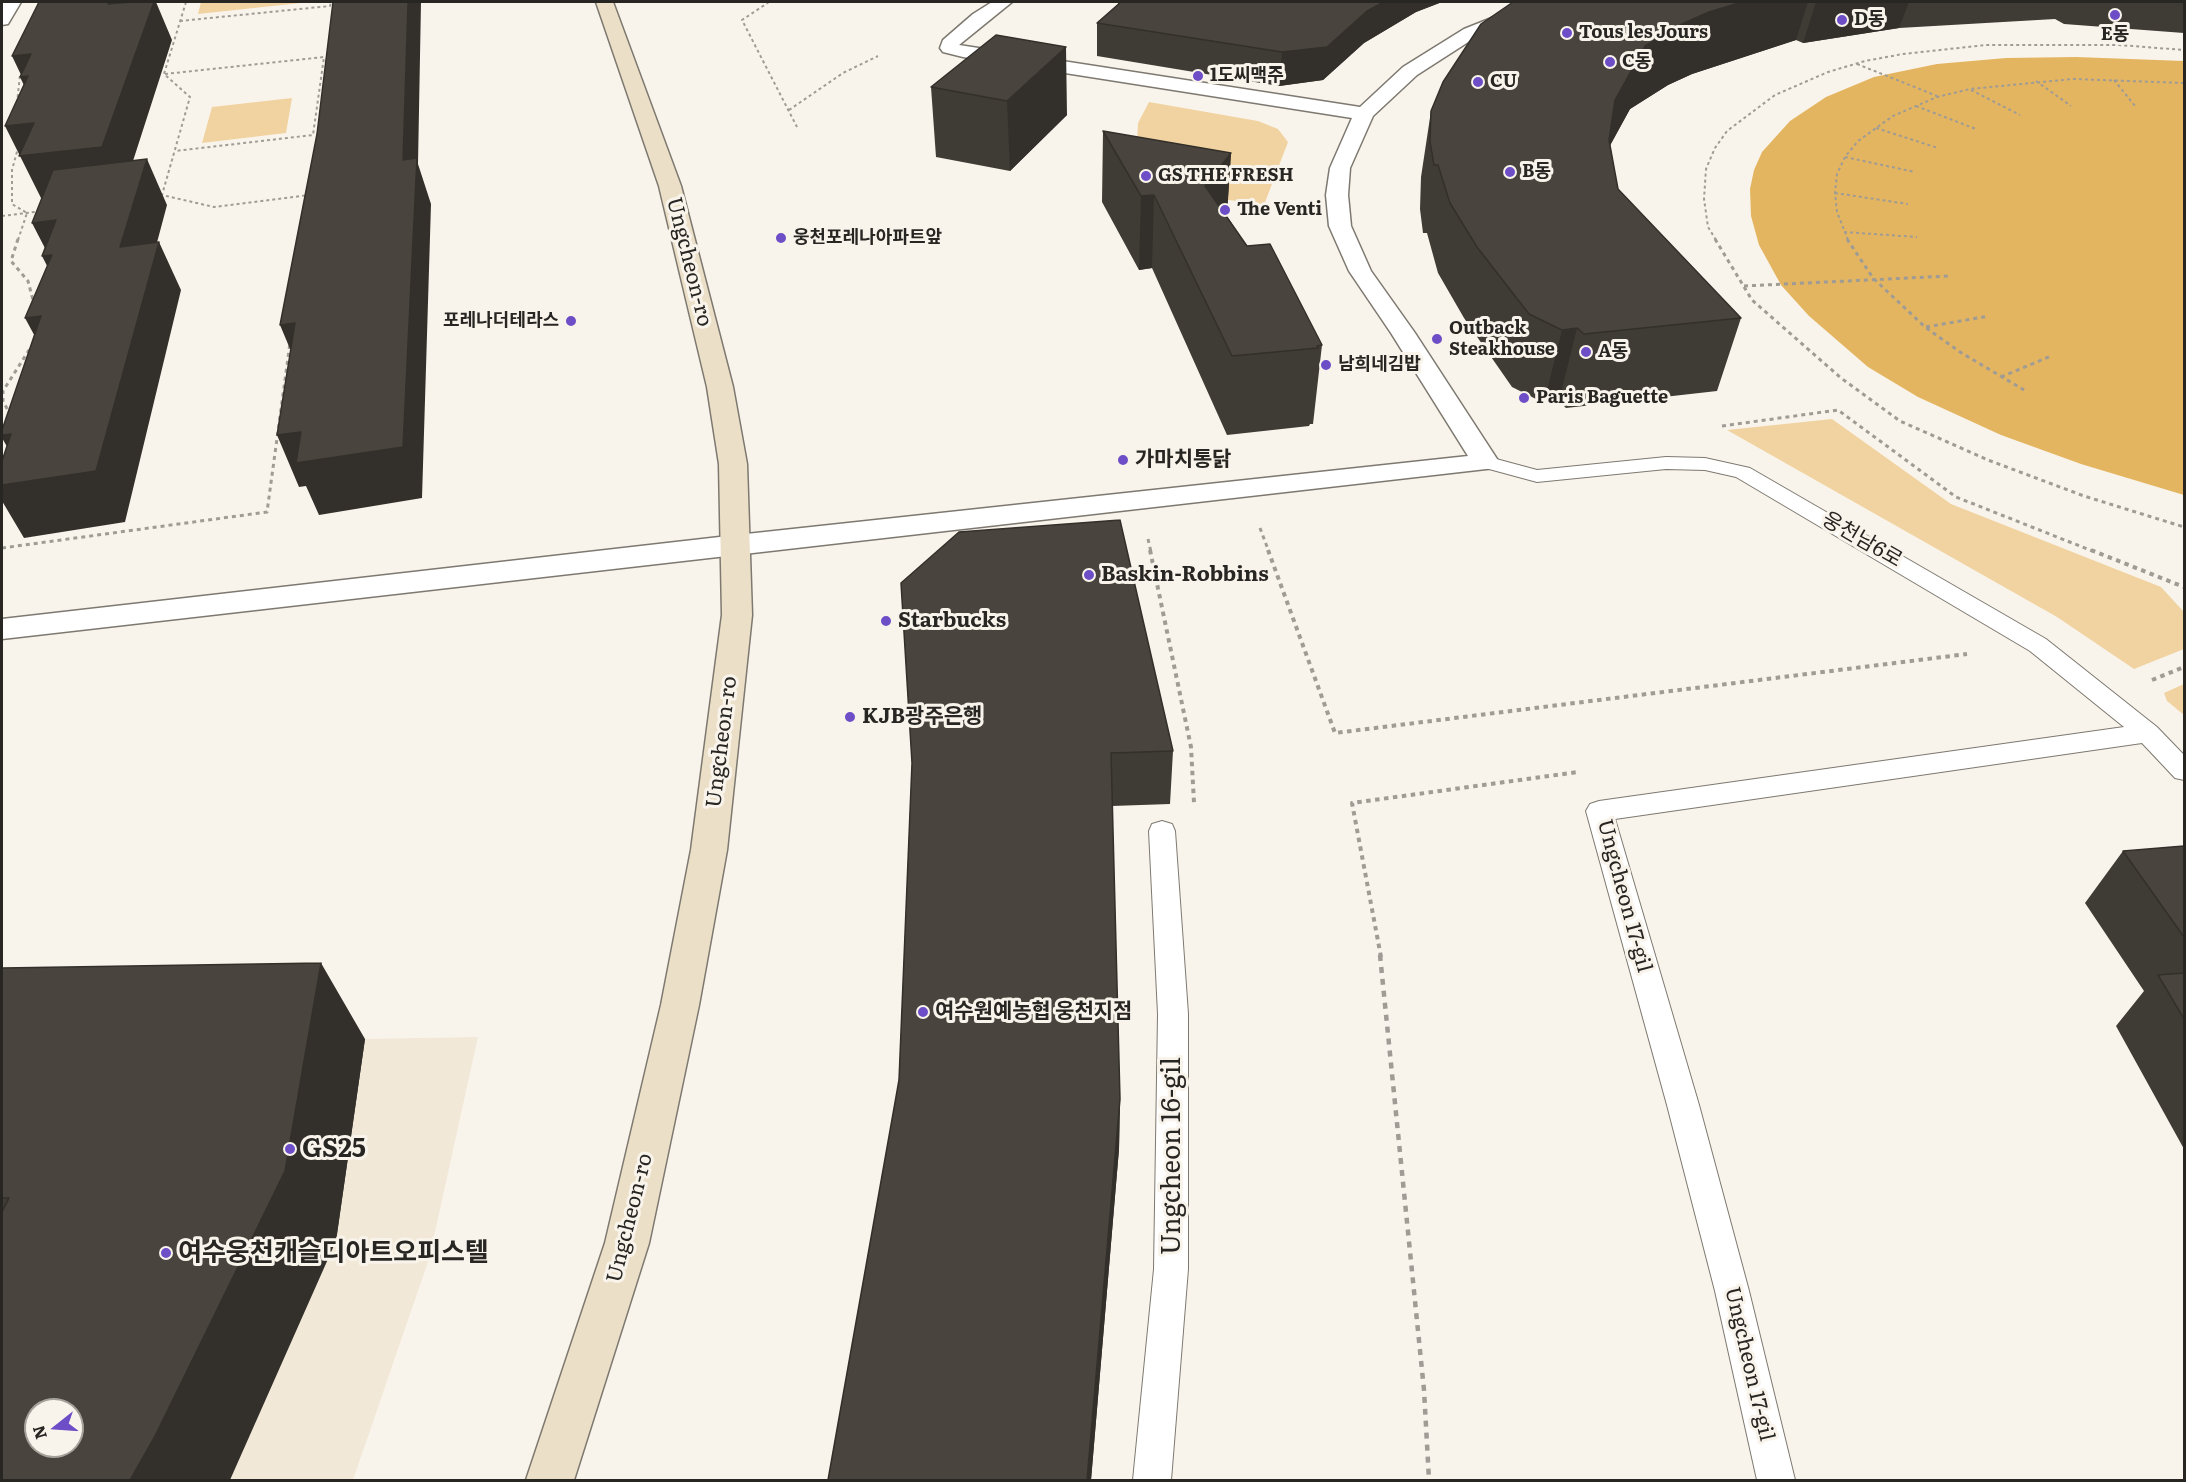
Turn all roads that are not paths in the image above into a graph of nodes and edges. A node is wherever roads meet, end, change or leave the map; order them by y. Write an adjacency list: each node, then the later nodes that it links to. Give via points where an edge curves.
1 (12, 2): 5 (street)
2 (604, 2): 8 (street, Ungcheon-ro, via 670,186 704,315 734,464)
3 (1003, 2): 6 (street, via 979,18 949,48)
4 (1546, 2): 6 (street, via 1470,33 1440,50 1393,85)
5 (2, 20)
6 (1364, 114): 7 (street, via 1340,168 1340,226 1360,271)
7 (1485, 462): 8 (street); 10 (lane, 웅천남6로, via 1537,476 1666,463 1705,464 1743,472 2037,645)
8 (736, 544): 9 (street); 13 (street, Ungcheon-ro, via 737,615 726,722 709,850 680,1005 627,1243)
9 (2, 629)
10 (2148, 733): 11 (lane, 웅천남6로); 15 (lane, Ungcheon 17-gil, via 1599,811 1686,1115)
11 (2184, 771)
12 (1162, 831): 14 (lane, Ungcheon 16-gil, via 1173,1014 1171,1269)
13 (550, 1480)
14 (1152, 1480)
15 (1776, 1480)

